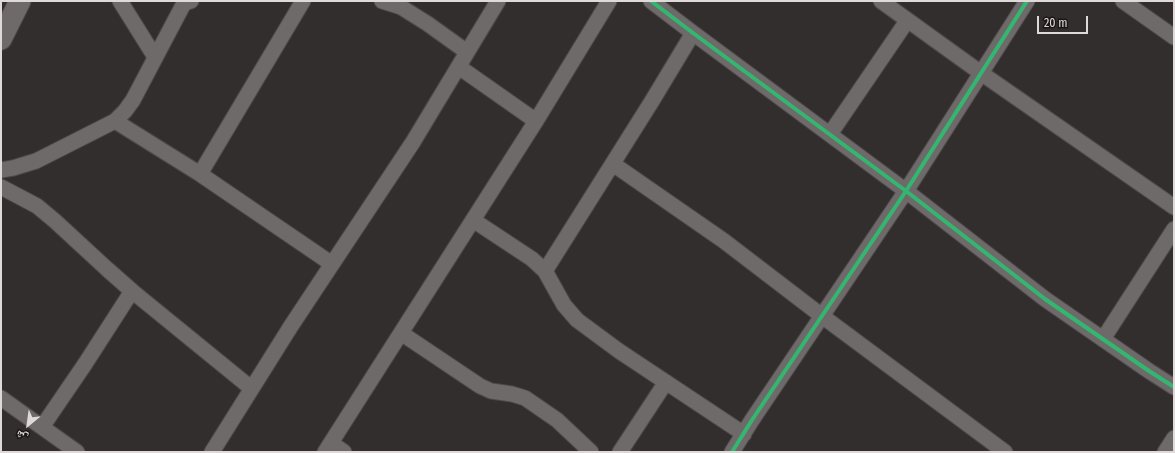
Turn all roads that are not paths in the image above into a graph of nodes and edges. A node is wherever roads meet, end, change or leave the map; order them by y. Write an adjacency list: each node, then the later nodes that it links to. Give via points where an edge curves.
1 (120, 1): 17 (street)
2 (191, 1): 17 (street, via 185,2)
3 (303, 1): 25 (street)
4 (382, 1): 16 (street, via 401,7)
5 (498, 1): 16 (street)
6 (609, 1): 21 (street)
7 (651, 1): 13 (street)
8 (881, 1): 12 (street)
9 (1026, 1): 19 (street)
10 (1123, 1): 14 (street)
11 (15, 3): 15 (street)
12 (907, 21): 19 (street); 22 (street)
13 (693, 33): 22 (street); 23 (street)
14 (1174, 37)
15 (1, 39)
16 (467, 52): 18 (street)
17 (155, 57): 20 (street, via 133,100)
18 (459, 67): 21 (street); 31 (street)
19 (981, 73): 27 (street); 28 (street)
20 (114, 121): 24 (street, via 36,161); 25 (street)
21 (536, 121): 29 (street)
22 (830, 134): 27 (street)
23 (613, 164): 32 (street); 34 (street, via 724,241)
24 (1, 170)
25 (200, 174): 31 (street)
26 (1, 187): 33 (street, via 37,206)
27 (906, 191): 34 (street); 36 (street, via 1045,299)
28 (1174, 207)
29 (473, 220): 32 (street, via 532,259); 35 (street)
30 (1174, 229): 36 (street)
31 (332, 264): 39 (street)
32 (545, 271): 37 (street, via 564,305 576,320)
33 (132, 291): 39 (street); 41 (street)
34 (822, 316): 42 (street); 51 (street)
35 (401, 333): 44 (street); 48 (street, via 480,386 525,398 557,420)
36 (1104, 339): 38 (street)
37 (666, 382): 42 (street); 49 (street)
38 (1174, 387)
39 (251, 388): 46 (street)
40 (1, 398): 41 (street)
41 (42, 427): 45 (street)
42 (744, 434): 50 (street)
43 (1174, 438): 52 (street)
44 (328, 447): 47 (street)
45 (77, 452)
46 (212, 452)
47 (344, 452)
48 (591, 452)
49 (620, 452)
50 (732, 452)
51 (1005, 452)
52 (1165, 452)

